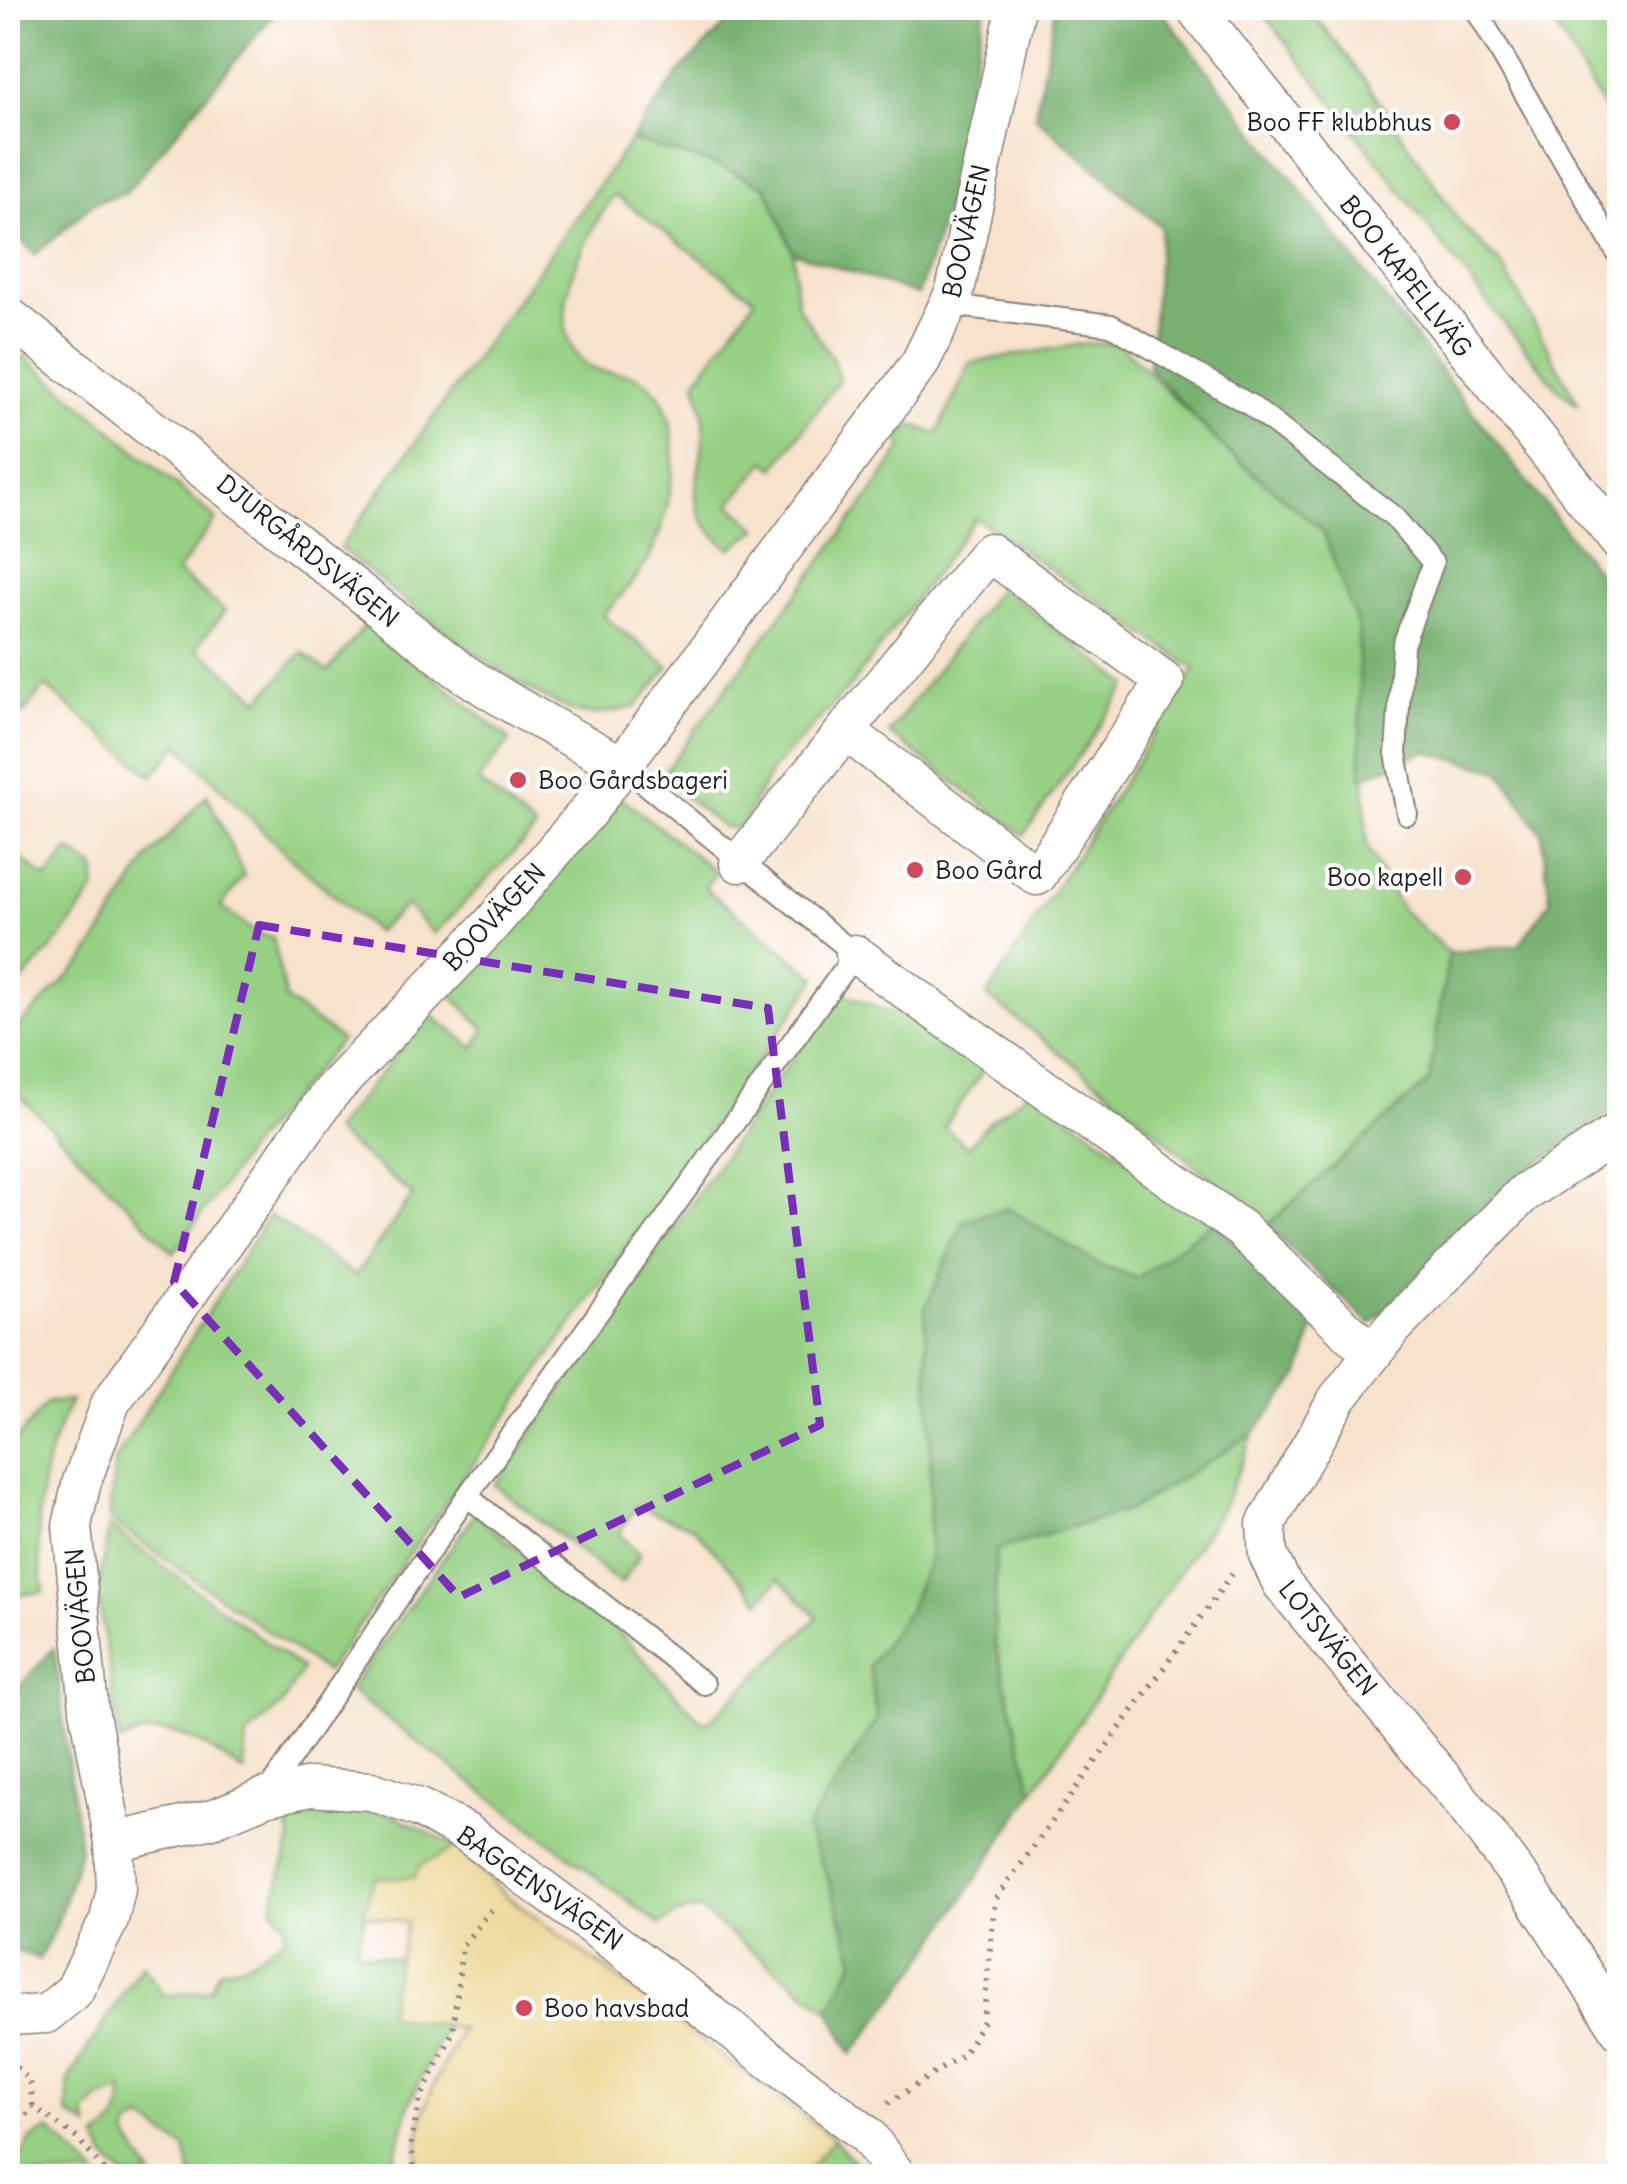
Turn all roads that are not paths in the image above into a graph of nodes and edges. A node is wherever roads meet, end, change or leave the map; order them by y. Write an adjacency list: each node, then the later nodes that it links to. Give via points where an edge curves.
1 (1016, 8): 5 (street, BOOVÄGEN)
2 (1195, 8): 7 (street, BOO KAPELLVÄG)
3 (1475, 8): 4 (lane)
4 (1620, 258)
5 (950, 305): 9 (street, BOOVÄGEN, via 904,386); 10 (lane, via 1110,324 1250,406 1394,517 1433,563 1403,645 1396,753)
6 (8, 316): 9 (street, DJURGÅRDSVÄGEN, via 459,670)
7 (1620, 543)
8 (847, 732): 8 (street, via 989,552 1165,681 1037,876); 11 (street)
9 (623, 766): 11 (lane); 18 (street, BOOVÄGEN, via 489,927 330,1093 112,1402 72,1526 89,1709)
10 (1407, 814)
11 (739, 864): 12 (lane)
12 (855, 954): 14 (street, via 1241,1228); 15 (lane)
13 (1620, 1131): 14 (street, via 1523,1194)
14 (1372, 1354): 20 (street, LOTSVÄGEN, via 1338,1398 1266,1524 1268,1555 1282,1584 1519,1876)
15 (467, 1496): 16 (lane); 17 (lane)
16 (704, 1684)
17 (265, 1796): 18 (street, BAGGENSVÄGEN, via 212,1819); 21 (street, BAGGENSVÄGEN, via 310,1787 371,1792 435,1816 867,2134)
18 (114, 1842): 19 (street, BOOVÄGEN, via 116,1889 109,1920 74,1991 46,2014)
19 (8, 2016)
20 (1620, 2030)
21 (897, 2176)

